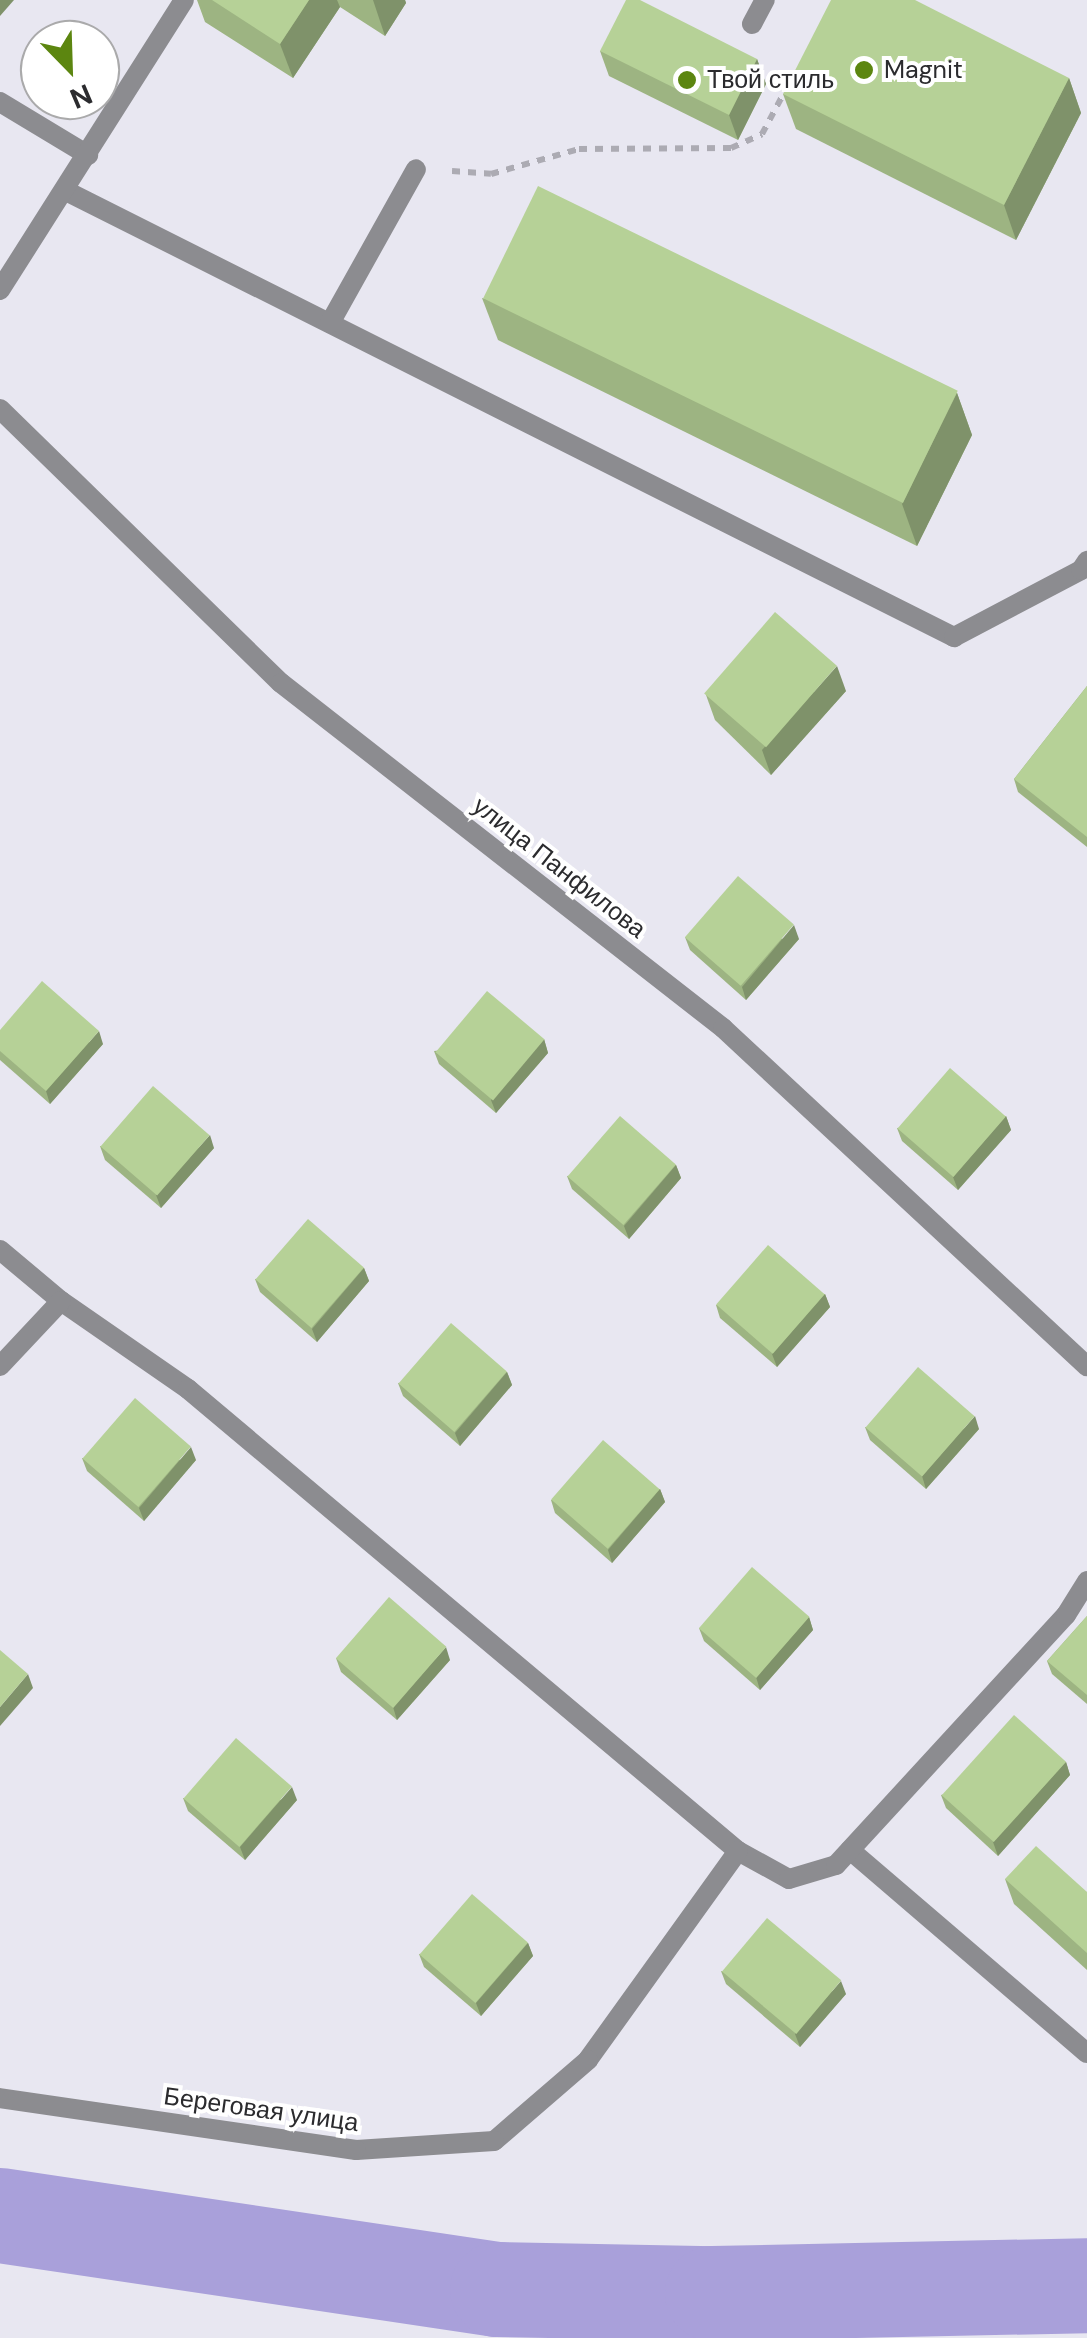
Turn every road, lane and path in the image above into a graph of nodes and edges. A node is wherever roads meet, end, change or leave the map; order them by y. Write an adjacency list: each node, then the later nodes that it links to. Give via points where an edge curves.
1 (184, 0): 6 (street)
2 (765, 0): 3 (street)
3 (752, 24)
4 (789, 84): 7 (path, via 762,134 732,148 579,149 491,174)
5 (0, 102): 6 (street)
6 (88, 155): 8 (street)
7 (416, 169): 10 (street)
8 (66, 191): 9 (street); 10 (street)
9 (0, 290)
10 (330, 323): 12 (street, via 954,637 1082,570)
11 (0, 409): 16 (street, улица Панфилова, via 281,683 723,1028)
12 (1087, 561)
13 (0, 1250): 14 (street)
14 (61, 1301): 15 (street); 19 (street, via 188,1389)
15 (0, 1366)
16 (1087, 1366)
17 (1087, 1581): 18 (street, via 1066,1616)
18 (850, 1850): 19 (street, via 836,1865 789,1879); 20 (street)
19 (738, 1851): 21 (street, Береговая улица, via 588,2060 494,2141 356,2150)
20 (1087, 2053)
21 (0, 2098)

